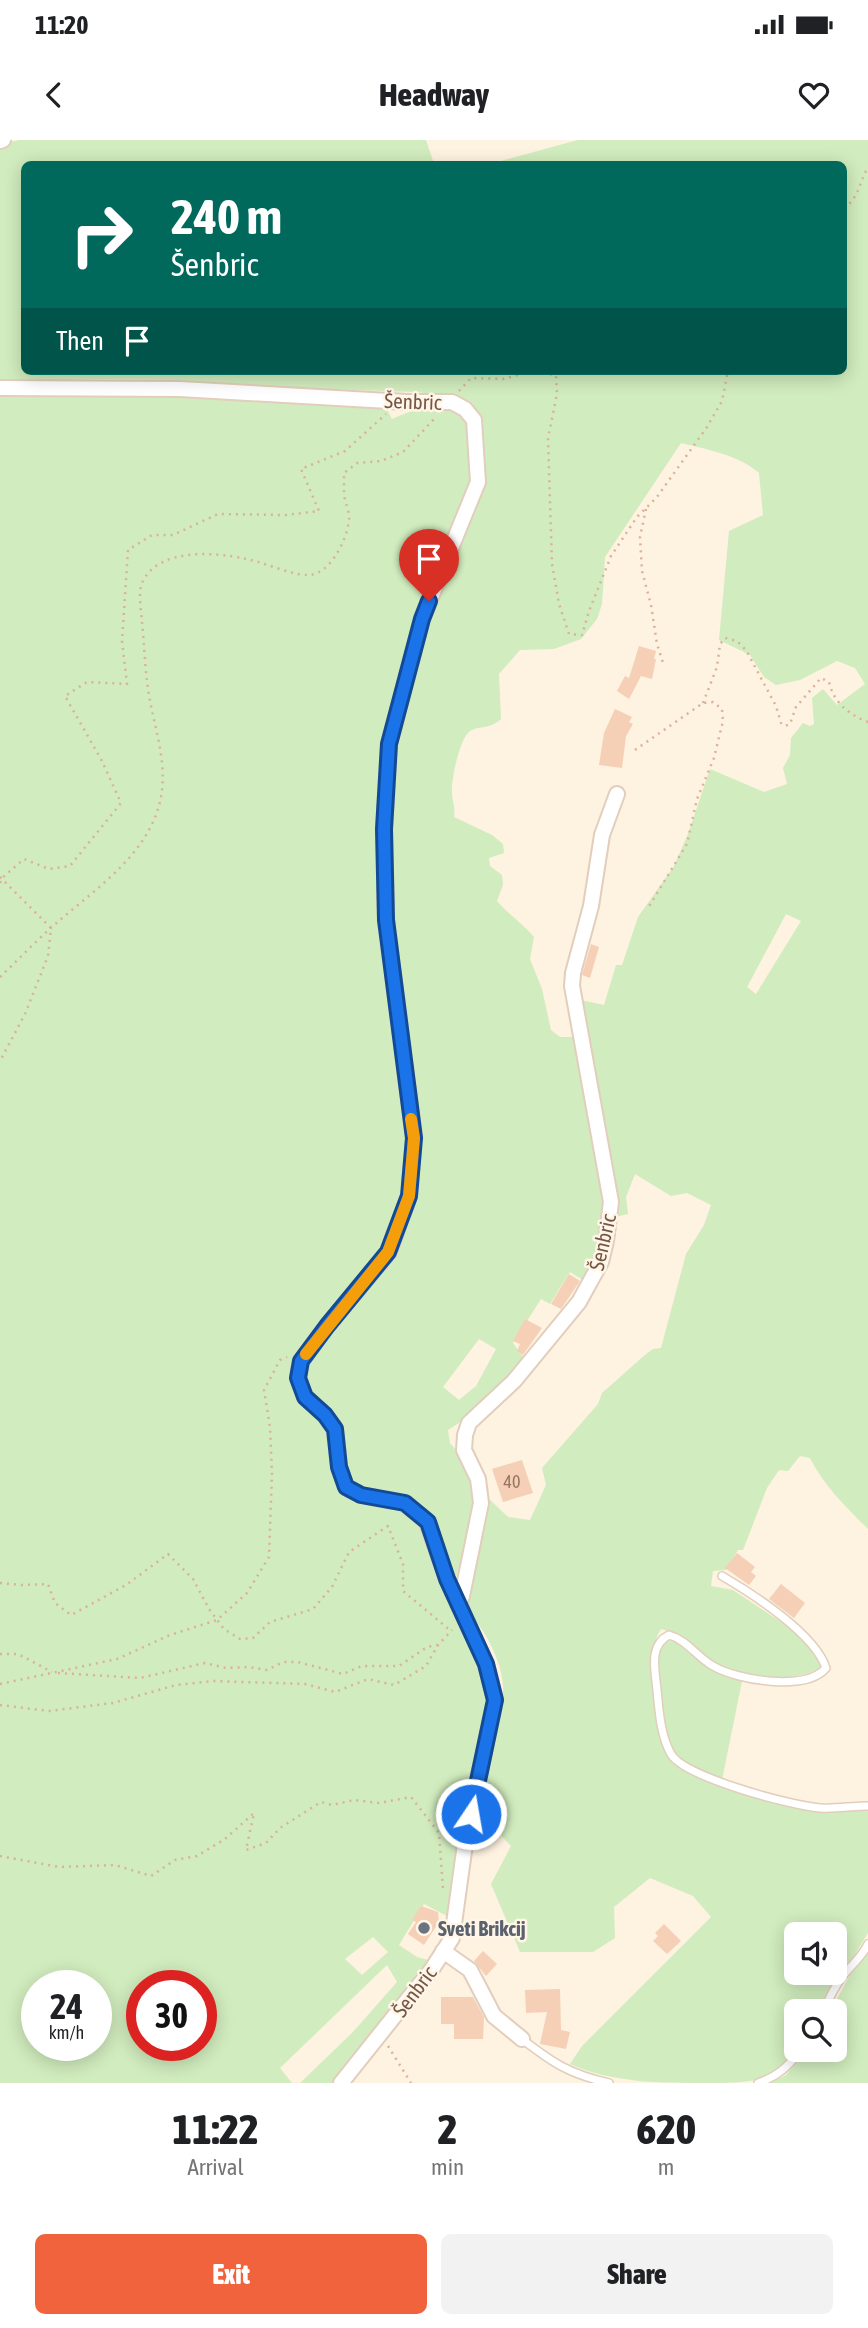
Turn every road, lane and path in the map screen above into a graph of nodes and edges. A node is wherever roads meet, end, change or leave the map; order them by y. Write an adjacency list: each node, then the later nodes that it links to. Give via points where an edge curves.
1 (868, 167): 2 (path, via 857,198)
2 (847, 206)
3 (518, 375): 8 (path, via 471,378)
4 (556, 375): 9 (path, via 548,438 552,565 569,634 582,635 611,556)
5 (727, 375): 9 (path, via 722,401 707,427)
6 (0, 388): 7 (street, Šenbric, via 180,389)
7 (400, 401): 8 (street, Šenbric); 15 (path, via 345,451 302,469 319,511 218,514 173,535 152,535 128,550 122,641 127,684 87,682 65,695 121,803 70,866 49,869 24,859)
8 (452, 402): 18 (path, via 403,452 381,461 357,463 344,473 350,519 331,562 320,572 307,575 245,558 205,554 167,559 150,569 141,583 141,602 148,689 164,769 162,796 139,845); 24 (street, Šenbric, via 474,420 478,482 422,619 389,744 384,829 386,920 414,1138 409,1196 388,1252 301,1361 298,1378 305,1397 335,1429 346,1487 361,1495 405,1503 428,1522)
9 (646, 509): 10 (path, via 640,537 642,571)
10 (664, 666)
11 (703, 703): 12 (path, via 725,638 747,650 785,726 821,678 829,682 843,708); 13 (path); 17 (path, via 713,702 722,709 714,758 697,799 687,844)
12 (868, 722)
13 (635, 750)
14 (617, 794): 24 (street, Šenbric, via 602,835 572,986 611,1202 606,1241 579,1302 513,1381 470,1423 465,1435 464,1450 478,1479 481,1503)
15 (1, 877): 16 (path); 18 (path)
16 (0, 883)
17 (648, 908)
18 (51, 928): 19 (path); 20 (path, via 48,956)
19 (0, 977)
20 (0, 1061)
21 (291, 1355): 25 (path, via 280,1360 264,1390 272,1474 270,1557 247,1593)
22 (722, 1576): 32 (lane, via 797,1630 823,1658 826,1668 809,1679 785,1681 727,1674 678,1637 662,1639 656,1647 655,1673 663,1733 672,1757 715,1781 788,1802 819,1808)
23 (0, 1583): 25 (path, via 48,1584 55,1603 71,1615 126,1585 168,1554 193,1580)
24 (460, 1611): 26 (path); 34 (street, Šenbric, via 486,1664 495,1700)
25 (217, 1619): 26 (path, via 240,1639 253,1637 270,1622 313,1609 332,1587 349,1552 388,1526 403,1564 403,1591); 29 (path, via 117,1659)
26 (451, 1631): 27 (path)
27 (438, 1645): 29 (path, via 399,1666 362,1666 343,1674 298,1662 283,1662 267,1670 205,1663 140,1678); 31 (path, via 426,1667 394,1685 368,1679 335,1692 305,1684 214,1681 176,1685 113,1703 49,1711)
28 (0, 1654): 29 (path, via 18,1654)
29 (53, 1672): 30 (path)
30 (0, 1684)
31 (0, 1705)
32 (868, 1806)
33 (0, 1856): 34 (path, via 60,1867 115,1865 151,1876 175,1860 197,1856 225,1839 254,1813 246,1850 266,1843 321,1801 332,1805 354,1800 379,1803 411,1797 439,1833 444,1896)
34 (455, 1909): 36 (street, Šenbric, via 452,1938)
35 (868, 1944): 37 (lane)
36 (443, 1951): 38 (street, Šenbric); 39 (street, via 470,1970 495,2016)
37 (829, 1999)
38 (380, 2036): 41 (street, Šenbric); 42 (path)
39 (522, 2039): 43 (lane, via 561,2068)
40 (791, 2062): 44 (lane, via 773,2078)
41 (341, 2083)
42 (411, 2083)
43 (609, 2083)
44 (758, 2083)

